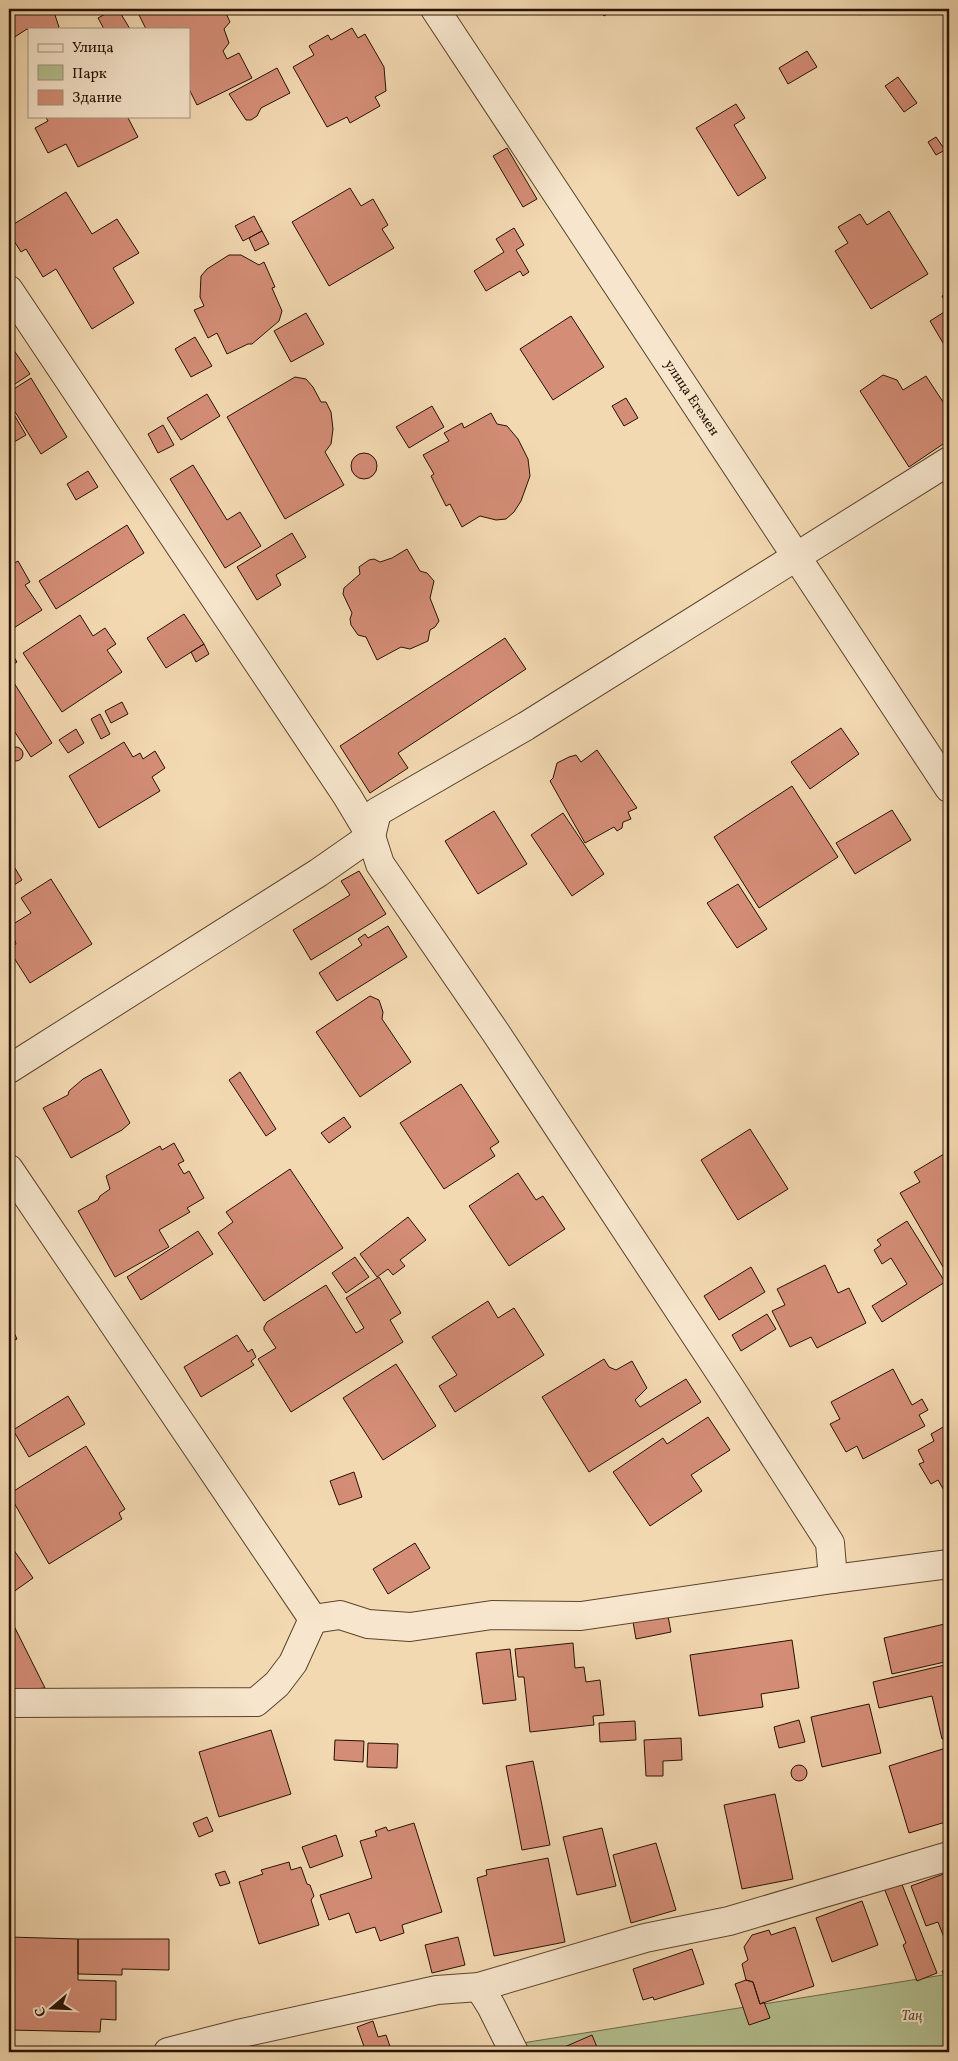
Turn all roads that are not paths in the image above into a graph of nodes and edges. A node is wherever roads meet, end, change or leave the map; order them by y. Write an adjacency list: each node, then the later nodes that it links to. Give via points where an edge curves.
1 (435, 9): 4 (street, улица Егемен)
2 (9, 290): 6 (street, via 347,796)
3 (949, 461): 4 (street)
4 (797, 558): 5 (street, улица Егемен); 6 (street, via 766,574 526,726 377,812)
5 (949, 788)
6 (370, 836): 7 (street, via 318,873); 10 (street, via 380,864 496,1033 830,1543)
7 (9, 1069)
8 (9, 1169): 11 (street)
9 (949, 1564): 10 (street)
10 (833, 1579): 11 (street, via 581,1616 492,1615 410,1626 368,1624 340,1615)
11 (313, 1619): 12 (street, via 292,1663 277,1684 256,1702)
12 (9, 1704)
13 (949, 1856): 14 (street, via 729,1921 645,1938)
14 (479, 1987): 15 (street, via 437,1990); 16 (street)
15 (168, 2052)
16 (514, 2052)

